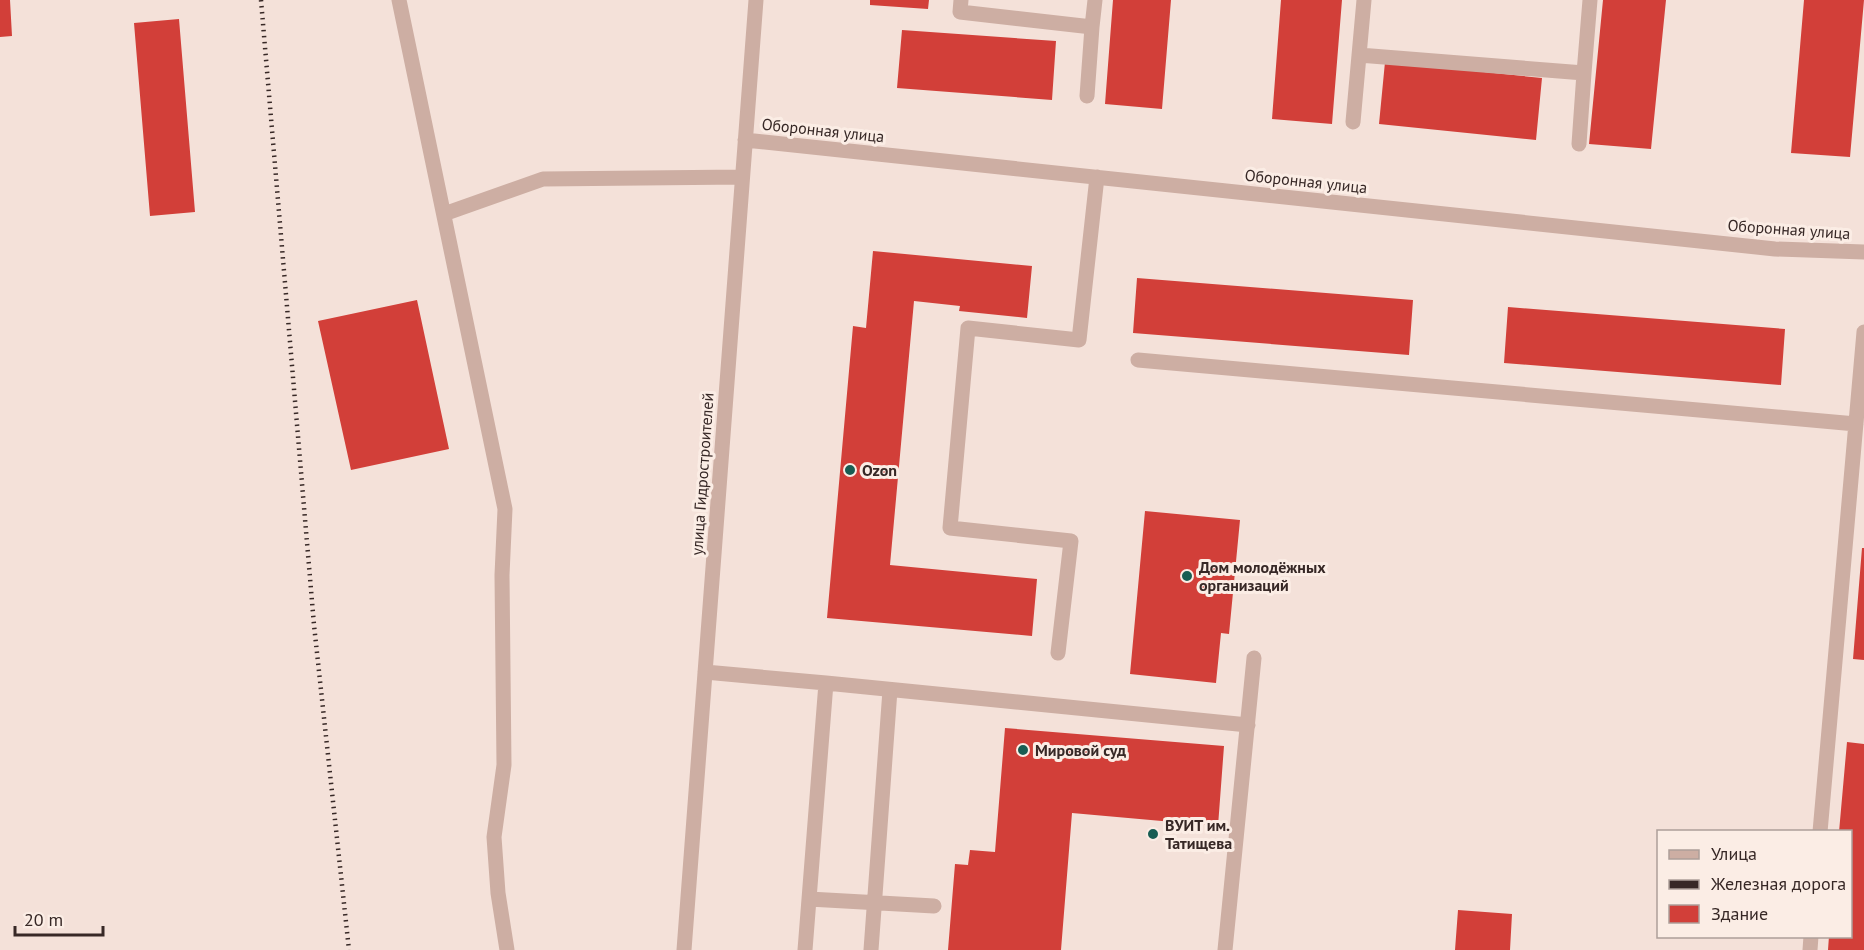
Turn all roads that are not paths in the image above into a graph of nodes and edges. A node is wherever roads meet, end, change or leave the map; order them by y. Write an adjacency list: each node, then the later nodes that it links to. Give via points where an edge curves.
1 (399, 0): 16 (street)
2 (756, 0): 12 (street, улица Гидростроителей)
3 (961, 0): 7 (street, via 960,12)
4 (1095, 0): 7 (street)
5 (1364, 0): 8 (street)
6 (1590, 0): 9 (street)
7 (1092, 27): 10 (street)
8 (1359, 55): 9 (street); 11 (street)
9 (1584, 73): 13 (street)
10 (1087, 96)
11 (1353, 122)
12 (745, 140): 14 (street, улица Гидростроителей); 15 (street, Оборонная улица)
13 (1578, 144)
14 (742, 177): 16 (street, via 543,179); 23 (street, улица Гидростроителей)
15 (1098, 177): 17 (street, Оборонная улица, via 1775,249); 21 (street, via 1079,340 968,328 950,528 1071,541)
16 (444, 214): 31 (street, via 505,509 504,765 494,837)
17 (1864, 252)
18 (1864, 332): 20 (street)
19 (1138, 360): 20 (street)
20 (1856, 424): 27 (street)
21 (1058, 653)
22 (1254, 658): 26 (street)
23 (705, 672): 24 (street); 32 (street, улица Гидростроителей)
24 (826, 683): 25 (street); 28 (street)
25 (890, 690): 26 (street); 29 (street)
26 (1248, 725): 35 (street)
27 (1820, 830)
28 (809, 898): 29 (street); 33 (street)
29 (874, 903): 30 (street); 34 (street)
30 (934, 906)
31 (507, 950)
32 (684, 950)
33 (805, 950)
34 (871, 950)
35 (1225, 950)

